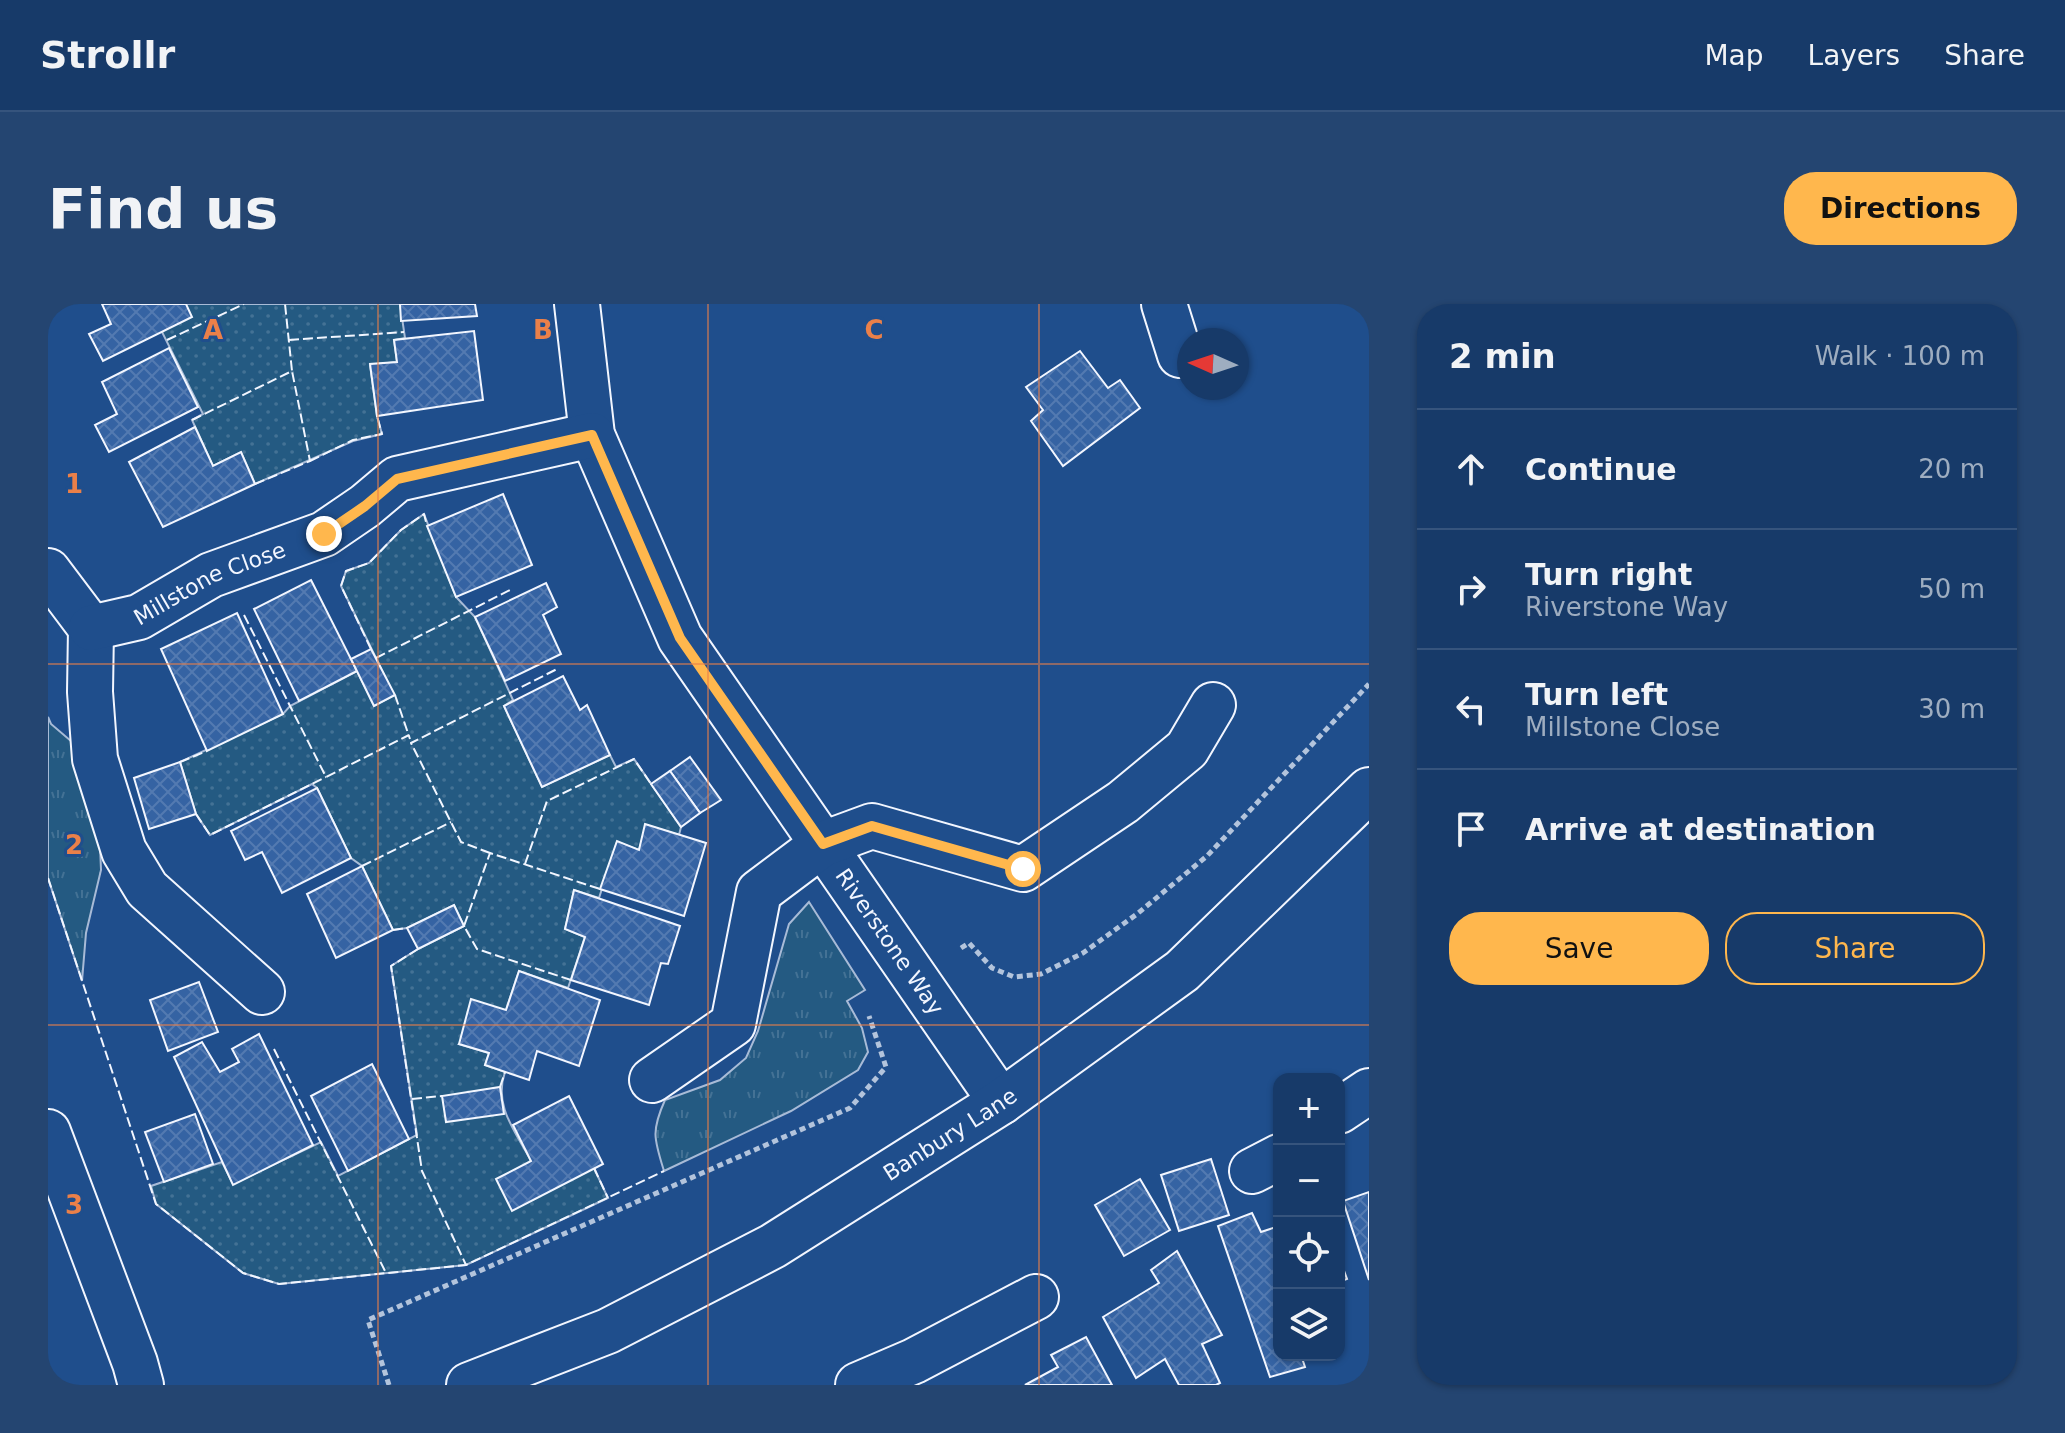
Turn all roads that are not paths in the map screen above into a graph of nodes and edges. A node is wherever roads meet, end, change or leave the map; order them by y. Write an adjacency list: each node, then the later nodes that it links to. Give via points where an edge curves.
1 (577, 304): 4 (street, Riverstone Way)
2 (1164, 304): 3 (street)
3 (1177, 345)
4 (592, 435): 6 (street, Millstone Close, via 397,479 324,534 211,575 139,617); 9 (street, Riverstone Way, via 680,638)
5 (48, 571): 6 (street)
6 (91, 628): 10 (street, via 95,759 124,851 147,889)
7 (1213, 705): 9 (street, via 1187,749 1123,802 1023,869 872,826)
8 (1362, 810): 13 (street, Banbury Lane, via 1182,971)
9 (823, 844): 11 (street, via 759,892 733,1024); 13 (street, Riverstone Way)
10 (262, 992)
11 (652, 1080)
12 (1369, 1091): 14 (street)
13 (1001, 1102): 19 (street, Banbury Lane, via 773,1246 608,1331)
14 (1345, 1107)
15 (48, 1132): 16 (street)
16 (61, 1207): 18 (street)
17 (1036, 1297): 20 (street)
18 (141, 1385)
19 (469, 1385)
20 (858, 1385)

